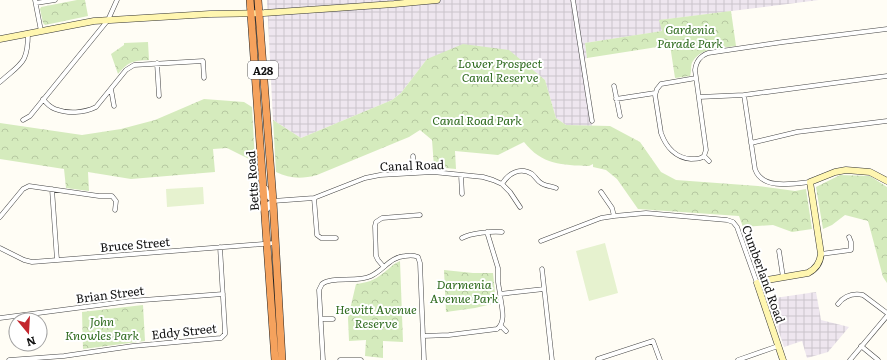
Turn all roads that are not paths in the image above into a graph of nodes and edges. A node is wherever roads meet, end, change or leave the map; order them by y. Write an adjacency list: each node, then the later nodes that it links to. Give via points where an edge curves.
1 (55, 0): 7 (street)
2 (117, 0): 10 (street)
3 (250, 0): 8 (highway, Betts Road / A28)
4 (258, 0): 9 (highway, Betts Road / A28)
5 (437, 0): 9 (street)
6 (573, 0): 31 (street)
7 (36, 2): 12 (street)
8 (251, 13): 9 (street); 10 (street); 39 (highway, Betts Road / A28)
9 (258, 13): 48 (highway, Betts Road / A28)
10 (108, 20): 12 (street); 26 (street)
11 (887, 29): 18 (street, via 708,54 696,63)
12 (41, 31): 13 (street)
13 (28, 33): 14 (street); 19 (street, via 25,59)
14 (0, 39)
15 (157, 63): 17 (street, via 203,61); 21 (street, via 130,67); 24 (street)
16 (887, 76): 23 (street)
17 (204, 78)
18 (696, 78): 22 (street, via 663,84); 25 (street)
19 (0, 82)
20 (614, 86): 27 (street)
21 (111, 89): 26 (street, via 96,107 82,112 56,109); 28 (street)
22 (655, 93): 27 (street); 35 (street, via 662,135 673,152 685,159)
23 (744, 95): 25 (street); 33 (street)
24 (159, 96)
25 (699, 97): 35 (street, via 706,150)
26 (43, 99): 30 (street)
27 (616, 99): 29 (street)
28 (114, 106)
29 (620, 116)
30 (23, 120)
31 (592, 121)
32 (887, 121): 33 (street, via 797,132)
33 (751, 143): 40 (street, via 756,171 764,180 788,184)
34 (413, 156): 37 (street)
35 (704, 156): 36 (street)
36 (709, 161)
37 (414, 173): 38 (street, Canal Road); 47 (street, Canal Road, via 373,176)
38 (461, 175): 42 (street, Canal Road, via 483,177); 46 (street)
39 (263, 182): 48 (street); 54 (highway, Betts Road / A28)
40 (810, 182): 41 (street, via 846,170 870,172); 67 (street)
41 (887, 182)
42 (502, 184): 43 (street, via 512,174 523,171 543,184); 49 (street, Canal Road, via 512,193)
43 (556, 188)
44 (52, 189): 50 (street, via 112,196 116,200); 53 (street, via 26,187); 69 (street)
45 (601, 192): 52 (street, via 612,208)
46 (462, 194)
47 (314, 198): 48 (street, Canal Road); 58 (street, via 317,238)
48 (272, 200): 54 (street, via 268,204 268,215); 62 (highway, Betts Road / A28)
49 (520, 207)
50 (115, 210)
51 (420, 215): 70 (street, via 376,219 376,254)
52 (614, 216): 60 (street, Cumberland Road, via 602,218); 73 (street, Cumberland Road, via 646,213 732,222 738,228)
53 (0, 217)
54 (265, 220): 61 (highway, Betts Road / A28)
55 (487, 232): 56 (street); 59 (street); 76 (street, via 498,268)
56 (502, 232)
57 (849, 237): 67 (street, via 851,250)
58 (336, 238)
59 (462, 238)
60 (542, 241)
61 (267, 243): 62 (street, Bruce Street); 63 (street, Bruce Street); 91 (highway, Betts Road / A28)
62 (275, 243): 92 (highway, Betts Road / A28)
63 (220, 247): 69 (street, Bruce Street); 75 (street, Eddy Street)
64 (0, 248): 69 (street, Bruce Street, via 30,262)
65 (779, 251): 72 (street)
66 (421, 254): 68 (street)
67 (821, 254): 72 (street, via 818,264 810,272)
68 (418, 257): 70 (street, via 402,256); 85 (street)
69 (58, 260)
70 (383, 266): 82 (street, via 365,278 320,282)
71 (542, 269): 74 (street)
72 (783, 277): 73 (street)
73 (757, 283): 86 (street, Cumberland Road)
74 (544, 289): 76 (street); 97 (street)
75 (223, 294): 80 (street, Brian Street, via 130,301); 88 (street, Eddy Street, via 225,333 221,338 133,346)
76 (500, 294): 83 (street, via 503,320)
77 (838, 304): 78 (street, via 846,296 859,294)
78 (887, 313)
79 (887, 316): 87 (street)
80 (0, 318)
81 (333, 319): 82 (street)
82 (321, 320): 93 (street)
83 (501, 326): 84 (street); 85 (street, via 495,330)
84 (506, 331)
85 (423, 336): 96 (street)
86 (778, 346): 99 (street); 100 (street, Cumberland Road)
87 (861, 346): 101 (street); 102 (street)
88 (64, 358): 90 (street, Eddy Street)
89 (598, 359): 98 (street, via 653,341)
90 (9, 360)
91 (275, 360)
92 (282, 360)
93 (323, 360)
94 (340, 360): 95 (street)
95 (361, 360)
96 (424, 360)
97 (552, 360)
98 (660, 360)
99 (738, 360)
100 (783, 360)
101 (850, 360)
102 (878, 360)

